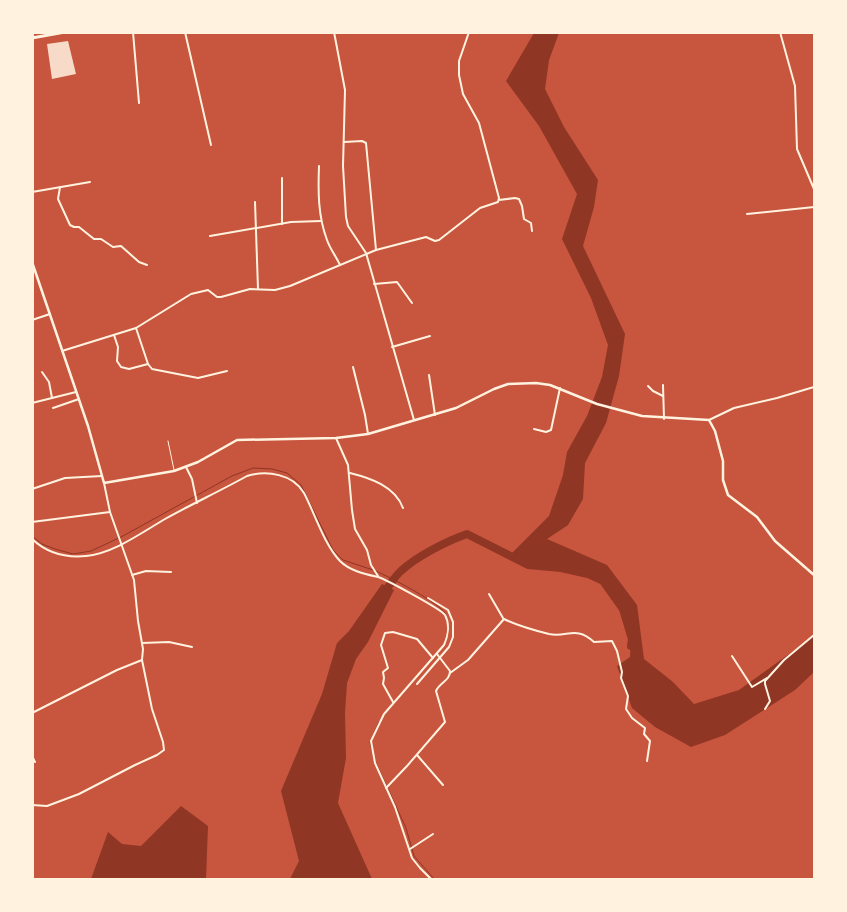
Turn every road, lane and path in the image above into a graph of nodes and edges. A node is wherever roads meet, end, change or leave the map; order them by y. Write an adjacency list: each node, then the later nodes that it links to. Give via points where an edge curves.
1 (65, 32): 7 (main road)
2 (133, 32): 9 (street)
3 (185, 32): 11 (street)
4 (334, 32): 10 (street, via 345,90)
5 (469, 32): 18 (street, via 459,61 459,74 463,94 480,124)
6 (780, 32): 16 (street, via 795,86 797,149)
7 (55, 33): 8 (main road)
8 (32, 38)
9 (139, 103)
10 (344, 142): 27 (street, via 362,141 366,145); 28 (street, via 342,166 346,217 348,226)
11 (211, 145)
12 (319, 166): 22 (street)
13 (282, 178): 23 (street)
14 (90, 182): 15 (street)
15 (60, 187): 17 (street); 30 (street, via 58,202 72,226 113,247 121,246)
16 (814, 189)
17 (32, 192)
18 (499, 200): 25 (street, via 518,199); 27 (street, via 480,208 438,240 426,237)
19 (255, 202): 24 (street)
20 (814, 206): 21 (street)
21 (747, 214)
22 (321, 221): 23 (street); 31 (street, via 328,244)
23 (282, 224): 24 (street)
24 (256, 228): 26 (street); 33 (street)
25 (532, 231)
26 (210, 236)
27 (376, 250): 28 (street)
28 (366, 253): 31 (street); 32 (street)
29 (32, 262): 35 (street)
30 (147, 265)
31 (340, 265): 33 (street, via 290,286 272,291)
32 (374, 284): 34 (street, via 397,282); 40 (street)
33 (258, 289): 37 (street, via 221,297 209,290 193,293)
34 (412, 303)
35 (50, 314): 36 (street); 41 (street)
36 (32, 320)
37 (136, 328): 38 (street); 42 (street)
38 (114, 335): 41 (street); 42 (street, via 118,347 116,361 121,367 129,369)
39 (430, 336): 40 (street)
40 (392, 347): 59 (street)
41 (62, 351): 51 (street)
42 (148, 364): 44 (street, via 154,370 198,378)
43 (353, 367): 62 (street)
44 (227, 371)
45 (42, 372): 53 (street, via 50,384)
46 (429, 375): 57 (street)
47 (663, 385): 52 (street)
48 (648, 386): 52 (street)
49 (814, 387): 60 (street, via 734,408)
50 (560, 388): 57 (street, via 536,383 508,384); 58 (street, via 597,404 642,416); 61 (street, via 550,430)
51 (76, 392): 53 (street); 54 (street)
52 (663, 396): 58 (street)
53 (52, 398): 55 (street)
54 (78, 399): 56 (street); 68 (street)
55 (32, 403)
56 (53, 408)
57 (435, 415): 59 (street)
58 (664, 418): 60 (street)
59 (414, 420): 62 (street)
60 (709, 420): 79 (street, via 723,461 723,480 728,495 757,517 775,541)
61 (534, 429)
62 (368, 434): 63 (street)
63 (336, 438): 65 (street, via 237,440); 67 (street)
64 (168, 441): 66 (street)
65 (186, 467): 66 (street); 71 (street)
66 (174, 471): 69 (street)
67 (350, 473): 72 (street, via 388,489); 80 (street, via 354,524 369,554 372,569)
68 (102, 476): 69 (street); 70 (street, via 65,478)
69 (104, 483): 73 (street)
70 (32, 488)
71 (197, 503): 76 (street); 80 (street, via 250,475 285,476 303,490 340,561)
72 (403, 508)
73 (110, 512): 74 (street); 76 (street)
74 (32, 522)
75 (32, 539): 76 (street, via 50,551 71,557 97,554)
76 (121, 543): 78 (street)
77 (171, 572): 78 (street, via 146,571)
78 (132, 575): 86 (street)
79 (814, 576)
80 (380, 578): 83 (street)
81 (490, 594): 84 (street)
82 (428, 598): 83 (street)
83 (435, 604): 88 (street, via 445,615 448,631 446,642); 90 (street, via 448,610 454,628 452,642)
84 (504, 619): 93 (street, via 468,660); 101 (street, via 551,635 578,632 594,642 612,641 628,696 626,709 645,728 644,734 650,741)
85 (814, 635): 94 (street)
86 (142, 643): 87 (street, via 169,642); 92 (street)
87 (192, 647)
88 (437, 654): 90 (street); 91 (street)
89 (732, 656): 94 (street, via 752,688)
90 (440, 657): 93 (street); 95 (street)
91 (432, 658): 96 (street); 96 (street, via 417,639 385,633 381,645 388,668 383,672 383,684)
92 (142, 660): 98 (street); 105 (street, via 164,750 79,794 47,806)
93 (450, 674): 99 (street, via 436,690 445,722)
94 (769, 676): 97 (street, via 765,686 770,701)
95 (417, 684)
96 (394, 703): 104 (street, via 384,714 370,741 375,763)
97 (766, 709)
98 (32, 713)
99 (417, 755): 103 (street); 104 (street)
100 (32, 756): 102 (street)
101 (647, 761)
102 (35, 762)
103 (443, 785)
104 (387, 786): 107 (street)
105 (32, 805)
106 (433, 834): 107 (street)
107 (411, 848): 108 (street, via 415,862)
108 (432, 880)

